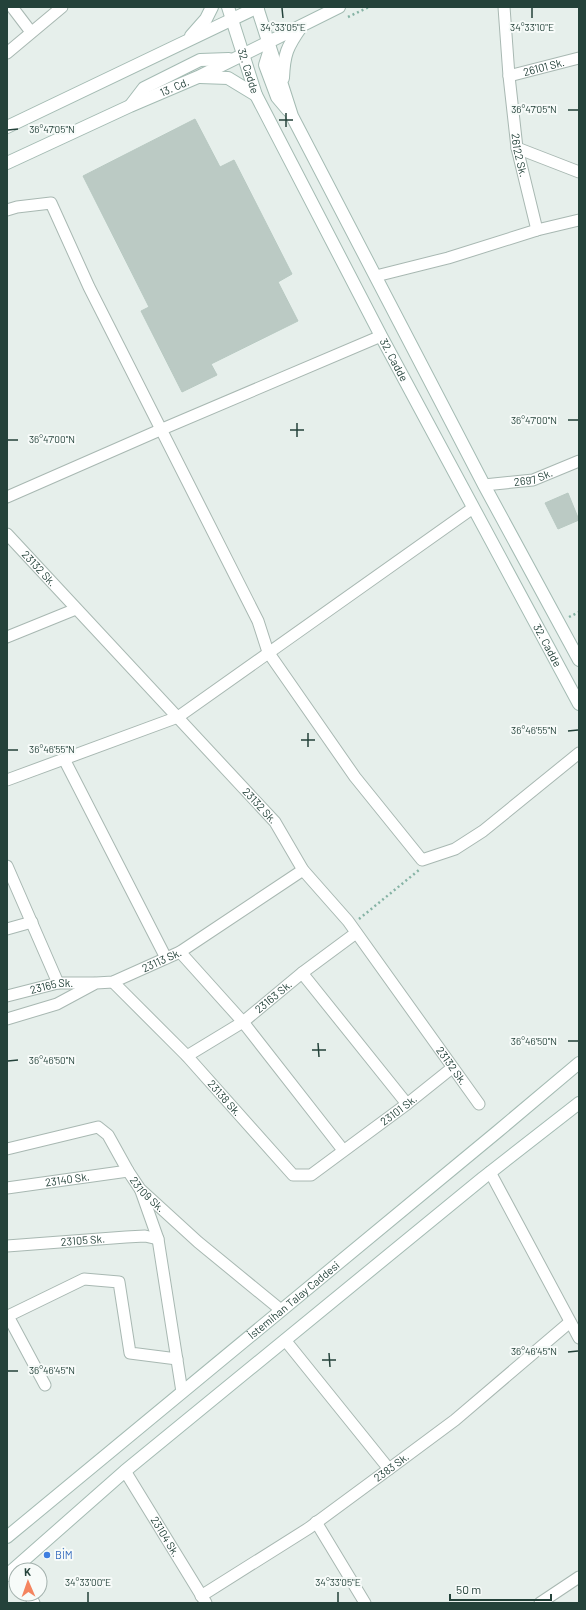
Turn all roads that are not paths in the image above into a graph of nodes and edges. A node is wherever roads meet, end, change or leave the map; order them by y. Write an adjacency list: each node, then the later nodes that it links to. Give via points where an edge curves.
1 (12, 7): 9 (street)
2 (62, 7): 9 (street)
3 (212, 7): 10 (main road, via 206,19)
4 (257, 7): 7 (main road); 11 (main road, 32. Cadde)
5 (339, 7): 8 (main road, 13. Cd.)
6 (504, 7): 15 (street, 26122 Sk.)
7 (230, 11): 10 (main road); 13 (main road, 32. Cadde)
8 (302, 26): 11 (main road, 13. Cd.); 17 (main road, via 289,44 284,60)
9 (31, 32): 12 (street)
10 (188, 40): 21 (main road)
11 (269, 46): 13 (main road, 13. Cd.); 17 (main road, 32. Cadde); 20 (main road, via 265,65 277,96)
12 (7, 53)
13 (238, 57): 16 (main road, 13. Cd.); 18 (main road, 32. Cadde); 19 (main road, via 200,60 144,88)
14 (579, 58): 15 (street, 26101 Sk.)
15 (509, 76): 22 (street, 26122 Sk.)
16 (198, 77): 18 (main road, via 228,78); 19 (main road, 13. Cd.)
17 (283, 84): 20 (main road, 32. Cadde)
18 (256, 95): 29 (main road, 32. Cadde)
19 (130, 106): 23 (main road, 13. Cd.)
20 (292, 116): 28 (main road, 32. Cadde)
21 (7, 127)
22 (517, 148): 24 (street); 27 (street, 26122 Sk.)
23 (7, 163)
24 (579, 172)
25 (7, 210): 30 (street, via 50,203)
26 (579, 220): 27 (street)
27 (537, 230): 28 (street, via 448,258)
28 (376, 276): 32 (main road, 32. Cadde)
29 (381, 336): 30 (street); 34 (main road, 32. Cadde)
30 (160, 430): 33 (street); 38 (street, via 258,621)
31 (579, 461): 32 (street, 2697 Sk., via 533,480)
32 (484, 485): 39 (main road, 32. Cadde)
33 (7, 497)
34 (473, 508): 38 (street); 40 (main road, 32. Cadde)
35 (7, 534): 36 (street, 23132 Sk.)
36 (76, 610): 37 (street); 41 (street, 23132 Sk.)
37 (7, 637)
38 (268, 652): 41 (street); 42 (street, via 355,777 422,860 454,849 483,832)
39 (579, 660)
40 (579, 704)
41 (178, 716): 43 (street); 46 (street, 23132 Sk., via 275,822)
42 (579, 753)
43 (64, 759): 44 (street); 51 (street)
44 (7, 780)
45 (7, 866): 47 (street)
46 (303, 870): 48 (street, 23132 Sk.); 50 (street, 23113 Sk.)
47 (32, 922): 49 (street); 54 (street)
48 (354, 929): 52 (street, 23163 Sk.); 61 (street, 23132 Sk.)
49 (7, 930)
50 (180, 952): 51 (street, 23113 Sk.); 58 (street)
51 (166, 958): 53 (street, 23113 Sk.)
52 (302, 973): 58 (street, 23163 Sk.); 63 (street)
53 (113, 982): 55 (street, 23113 Sk.); 59 (street, 23138 Sk.)
54 (58, 983): 55 (street, 23165 Sk.); 56 (street, 23165 Sk.)
55 (96, 983): 57 (street, 23113 Sk., via 57,1004)
56 (7, 996)
57 (7, 1019)
58 (243, 1022): 59 (street, 23163 Sk.); 66 (street)
59 (187, 1056): 66 (street, 23138 Sk., via 293,1175 311,1175)
60 (579, 1063): 73 (main road, İstemihan Talay Caddesi)
61 (452, 1068): 63 (street, 23101 Sk.); 64 (street, 23132 Sk.)
62 (579, 1103): 68 (main road)
63 (407, 1104): 66 (street, 23101 Sk.)
64 (479, 1104)
65 (7, 1150): 67 (street, 23109 Sk., via 98,1127 108,1135)
66 (343, 1150)
67 (128, 1172): 69 (street, 23140 Sk.); 70 (street, 23109 Sk.)
68 (490, 1172): 74 (street); 76 (main road)
69 (7, 1188)
70 (140, 1188): 71 (street); 73 (street, 23109 Sk., via 198,1242)
71 (158, 1239): 72 (street, 23105 Sk., via 145,1236); 77 (street)
72 (7, 1246)
73 (281, 1310): 79 (main road, İstemihan Talay Caddesi)
74 (570, 1322): 75 (street); 80 (street, 2383 Sk., via 455,1420)
75 (579, 1338)
76 (285, 1340): 80 (street); 81 (main road)
77 (177, 1359): 78 (street, via 130,1353 119,1282 84,1279 8,1316); 79 (street)
78 (45, 1385)
79 (182, 1392): 83 (main road, İstemihan Talay Caddesi)
80 (389, 1469): 82 (street, 2383 Sk.)
81 (125, 1471): 84 (main road); 86 (street, 23104 Sk.)
82 (316, 1522): 86 (street, 2383 Sk.); 87 (street)
83 (7, 1537)
84 (24, 1562)
85 (579, 1577): 88 (street)
86 (204, 1600)
87 (365, 1603)
88 (540, 1603)

